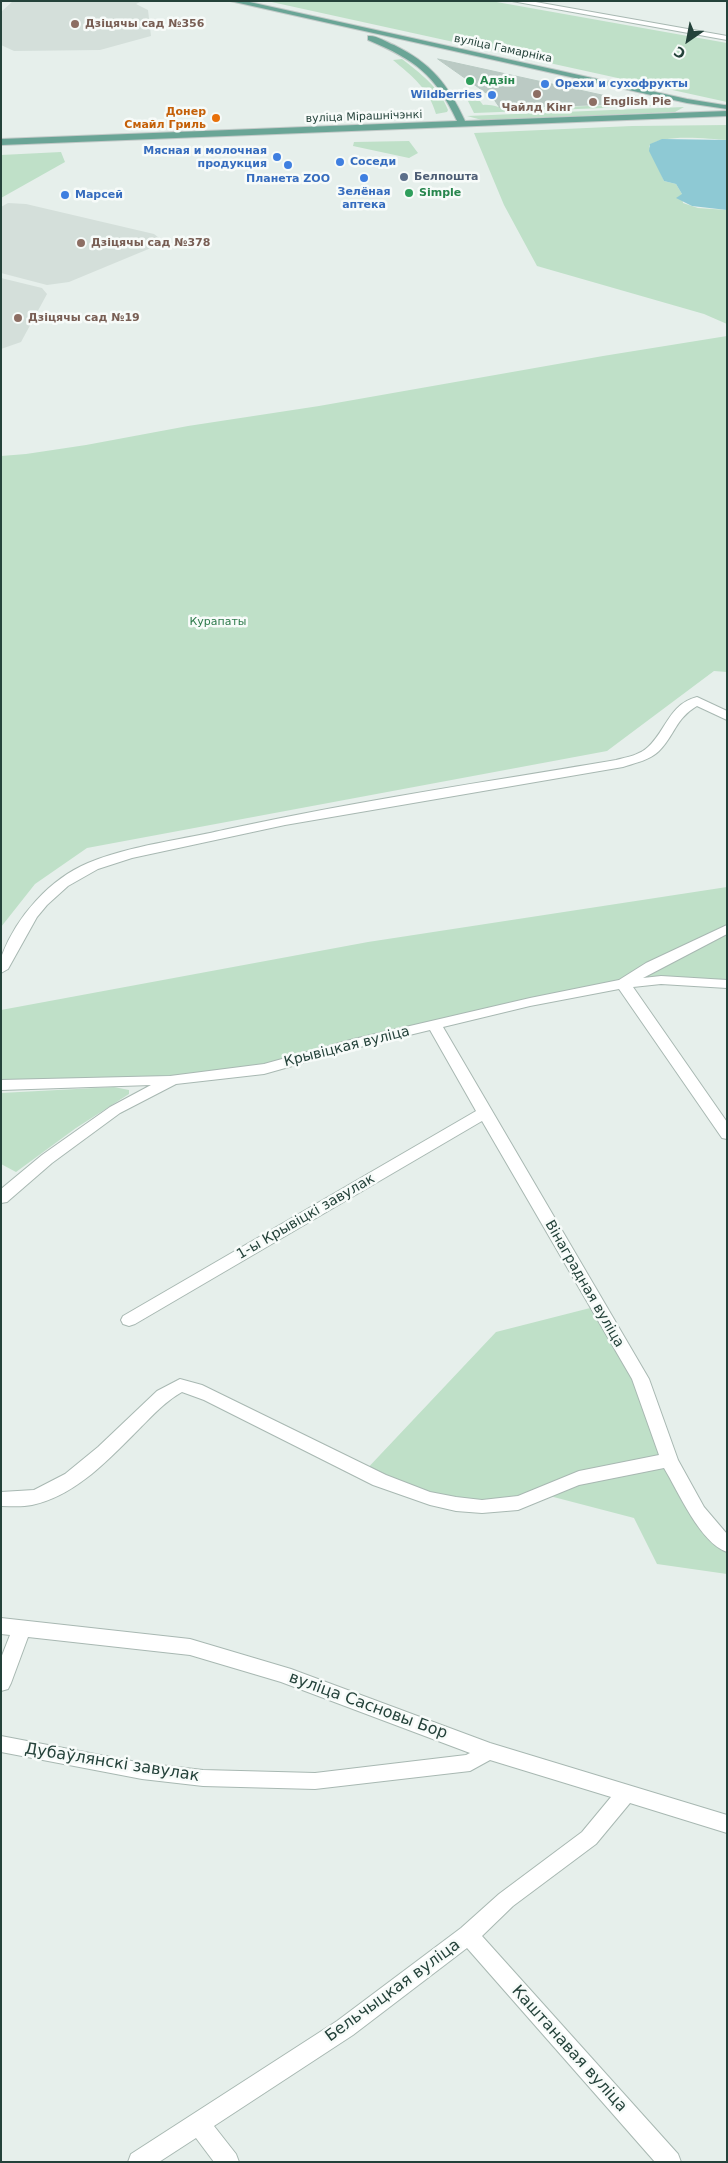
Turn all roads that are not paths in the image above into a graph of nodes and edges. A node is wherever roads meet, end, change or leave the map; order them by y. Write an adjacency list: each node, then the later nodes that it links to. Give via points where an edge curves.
1 (234, 1): 3 (main road, вуліца Гамарніка)
2 (516, 1): 4 (street)
3 (313, 18): 5 (main road, вуліца Гамарніка); 9 (main road, вуліца Гамарніка, via 383,43 424,68 446,91)
4 (727, 38)
5 (687, 101): 6 (main road, вуліца Гамарніка); 8 (main road, via 701,106 702,110)
6 (727, 107)
7 (727, 114): 8 (main road, вуліца Мірашнічэнкі)
8 (678, 116): 9 (main road, вуліца Мірашнічэнкі)
9 (462, 124): 10 (main road, вуліца Мірашнічэнкі)
10 (1, 142)
11 (727, 716): 13 (street, via 697,701 675,717 655,748 646,755 618,764 285,821 93,866 63,883 42,902)
12 (727, 929): 14 (street, via 650,966)
13 (1, 969)
14 (623, 984): 15 (street, Крывіцкая вуліца, via 661,980); 16 (street, Крывіцкая вуліца); 20 (street)
15 (727, 984)
16 (434, 1025): 17 (street, Крывіцкая вуліца, via 264,1069); 19 (street, Вінаградная вуліца)
17 (173, 1080): 18 (street); 21 (street, Крывіцкая вуліца, via 115,1110 47,1159)
18 (1, 1085)
19 (484, 1113): 22 (street, 1-ы Крывіцкі завулак); 23 (street, Вінаградная вуліца, via 640,1379)
20 (727, 1134)
21 (1, 1198)
22 (129, 1320)
23 (669, 1460): 24 (street, via 578,1478 526,1502 485,1507 457,1504 397,1487 196,1388 180,1385 163,1395 68,1482 38,1496); 25 (street, Вінаградная вуліца, via 698,1512)
24 (1, 1499)
25 (727, 1545)
26 (1, 1626): 27 (street, вуліца Сасновы Бор)
27 (22, 1628): 28 (street); 30 (street, вуліца Сасновы Бор, via 190,1647 284,1675)
28 (1, 1683)
29 (1, 1744): 30 (street, Дубаўлянскі завулак, via 142,1771 203,1778 315,1781 470,1764)
30 (488, 1751): 31 (street, вуліца Сасновы Бор)
31 (625, 1794): 32 (street, вуліца Сасновы Бор); 33 (street, Бельчыцкая вуліца, via 589,1838 506,1900)
32 (727, 1824)
33 (468, 1936): 34 (street, Бельчыцкая вуліца, via 345,2028); 37 (street, Каштанавая вуліца)
34 (198, 2123): 35 (street, Бельчыцкая вуліца); 36 (street)
35 (139, 2162)
36 (228, 2162)
37 (670, 2162)

